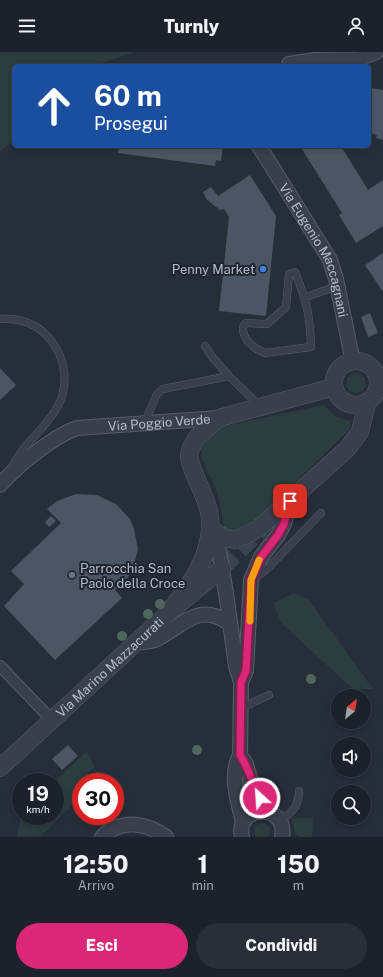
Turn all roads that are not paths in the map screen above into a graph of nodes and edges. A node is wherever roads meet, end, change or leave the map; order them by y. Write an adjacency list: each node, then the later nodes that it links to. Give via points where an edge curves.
1 (302, 52): 4 (street)
2 (376, 52): 3 (street, via 365,57)
3 (341, 59): 5 (street)
4 (289, 64)
5 (294, 64)
6 (260, 148): 7 (street, Via Eugenio Maccagnani, via 327,255 334,270)
7 (337, 286): 8 (lane); 11 (street, Via Eugenio Maccagnani)
8 (306, 297): 8 (lane, via 295,272 289,274 286,307 266,324 246,323 242,333 258,350 265,353 311,347 310,315)
9 (0, 319): 19 (lane, via 25,321 41,331 56,346 65,370 62,397 55,411 20,451)
10 (205, 346): 12 (lane)
11 (352, 362): 13 (street, via 361,362 369,366); 14 (street, via 338,370 333,381)
12 (229, 376): 16 (lane); 18 (lane, via 163,390 157,394)
13 (380, 380): 15 (street, via 374,396)
14 (334, 387): 15 (street, via 346,402); 16 (street, Via Poggio Verde)
15 (367, 403): 20 (street, via 358,436)
16 (260, 406): 17 (street, Via Poggio Verde)
17 (219, 418): 18 (street, Via Poggio Verde); 22 (street, via 197,437 190,450 191,464)
18 (144, 424): 19 (street, Via Poggio Verde, via 84,426 70,430 56,438)
19 (4, 481)
20 (290, 501): 22 (street, via 266,524 235,540 225,538); 24 (street, via 284,524 261,557)
21 (321, 513): 24 (lane, via 266,571)
22 (212, 525): 23 (street); 25 (street, via 192,582)
23 (222, 568): 25 (street, Via Marino Mazzacurati); 26 (street)
24 (251, 580): 29 (street, via 246,671)
25 (167, 614): 27 (street, Via Marino Mazzacurati)
26 (230, 624): 27 (street, via 212,614 202,613 156,639); 29 (street)
27 (136, 643): 32 (street, Via Marino Mazzacurati)
28 (0, 666): 32 (street)
29 (241, 682): 31 (street)
30 (268, 695): 31 (lane)
31 (241, 708): 33 (street)
32 (52, 720): 34 (street, Via Marino Mazzacurati)
33 (240, 755): 36 (street); 38 (street, via 235,764 235,789)
34 (0, 768)
35 (299, 791): 37 (lane, via 299,802 290,814)
36 (267, 812): 37 (street, via 273,814); 38 (street, via 253,813)
37 (283, 831)
38 (241, 832)
39 (102, 837): 40 (street, via 119,827 140,824)
40 (166, 837)

